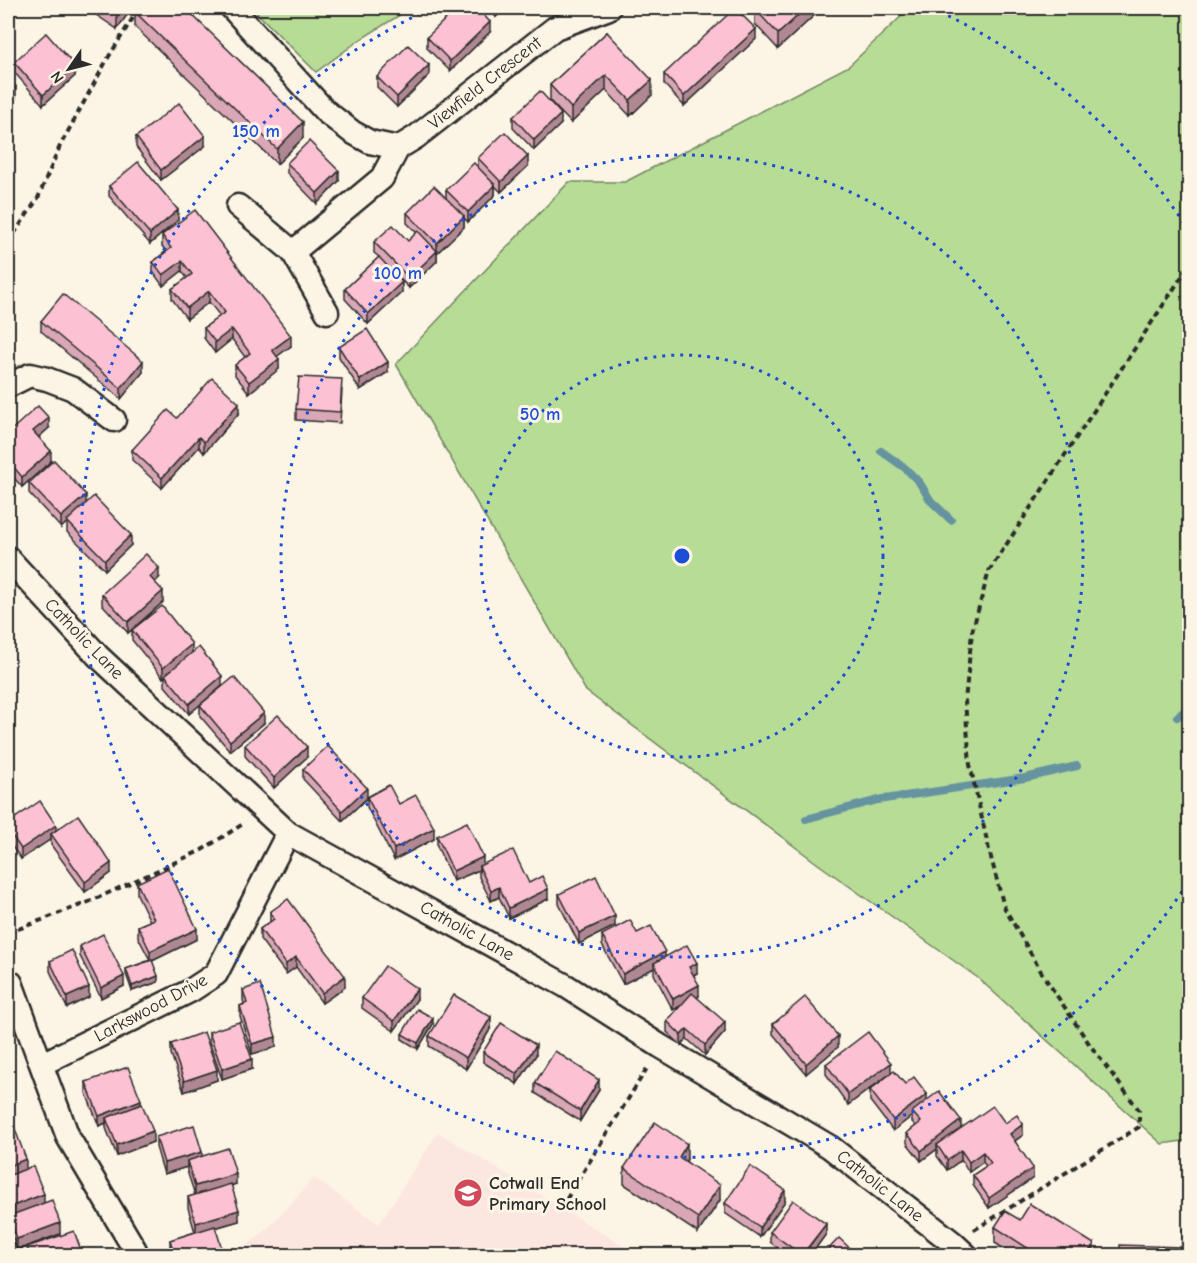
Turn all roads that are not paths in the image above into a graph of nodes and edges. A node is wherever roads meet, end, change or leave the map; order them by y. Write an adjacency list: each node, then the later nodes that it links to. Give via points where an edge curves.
1 (232, 8): 3 (street, via 325,111 370,142)
2 (609, 8): 3 (street, Viewfield Crescent, via 555,28)
3 (398, 148): 5 (street, Viewfield Crescent, via 382,178)
4 (237, 207): 5 (street)
5 (292, 252): 6 (street)
6 (327, 312)
7 (8, 386): 8 (street, via 30,375 47,379 72,389)
8 (114, 420)
9 (8, 558): 10 (street, Catholic Lane, via 98,656)
10 (288, 833): 12 (street, Larkswood Drive, via 216,974 190,991); 13 (street, Catholic Lane, via 566,986 660,1047 831,1147)
11 (11, 982): 12 (street)
12 (42, 1064): 14 (street, via 68,1137)
13 (960, 1249)
14 (135, 1250)

